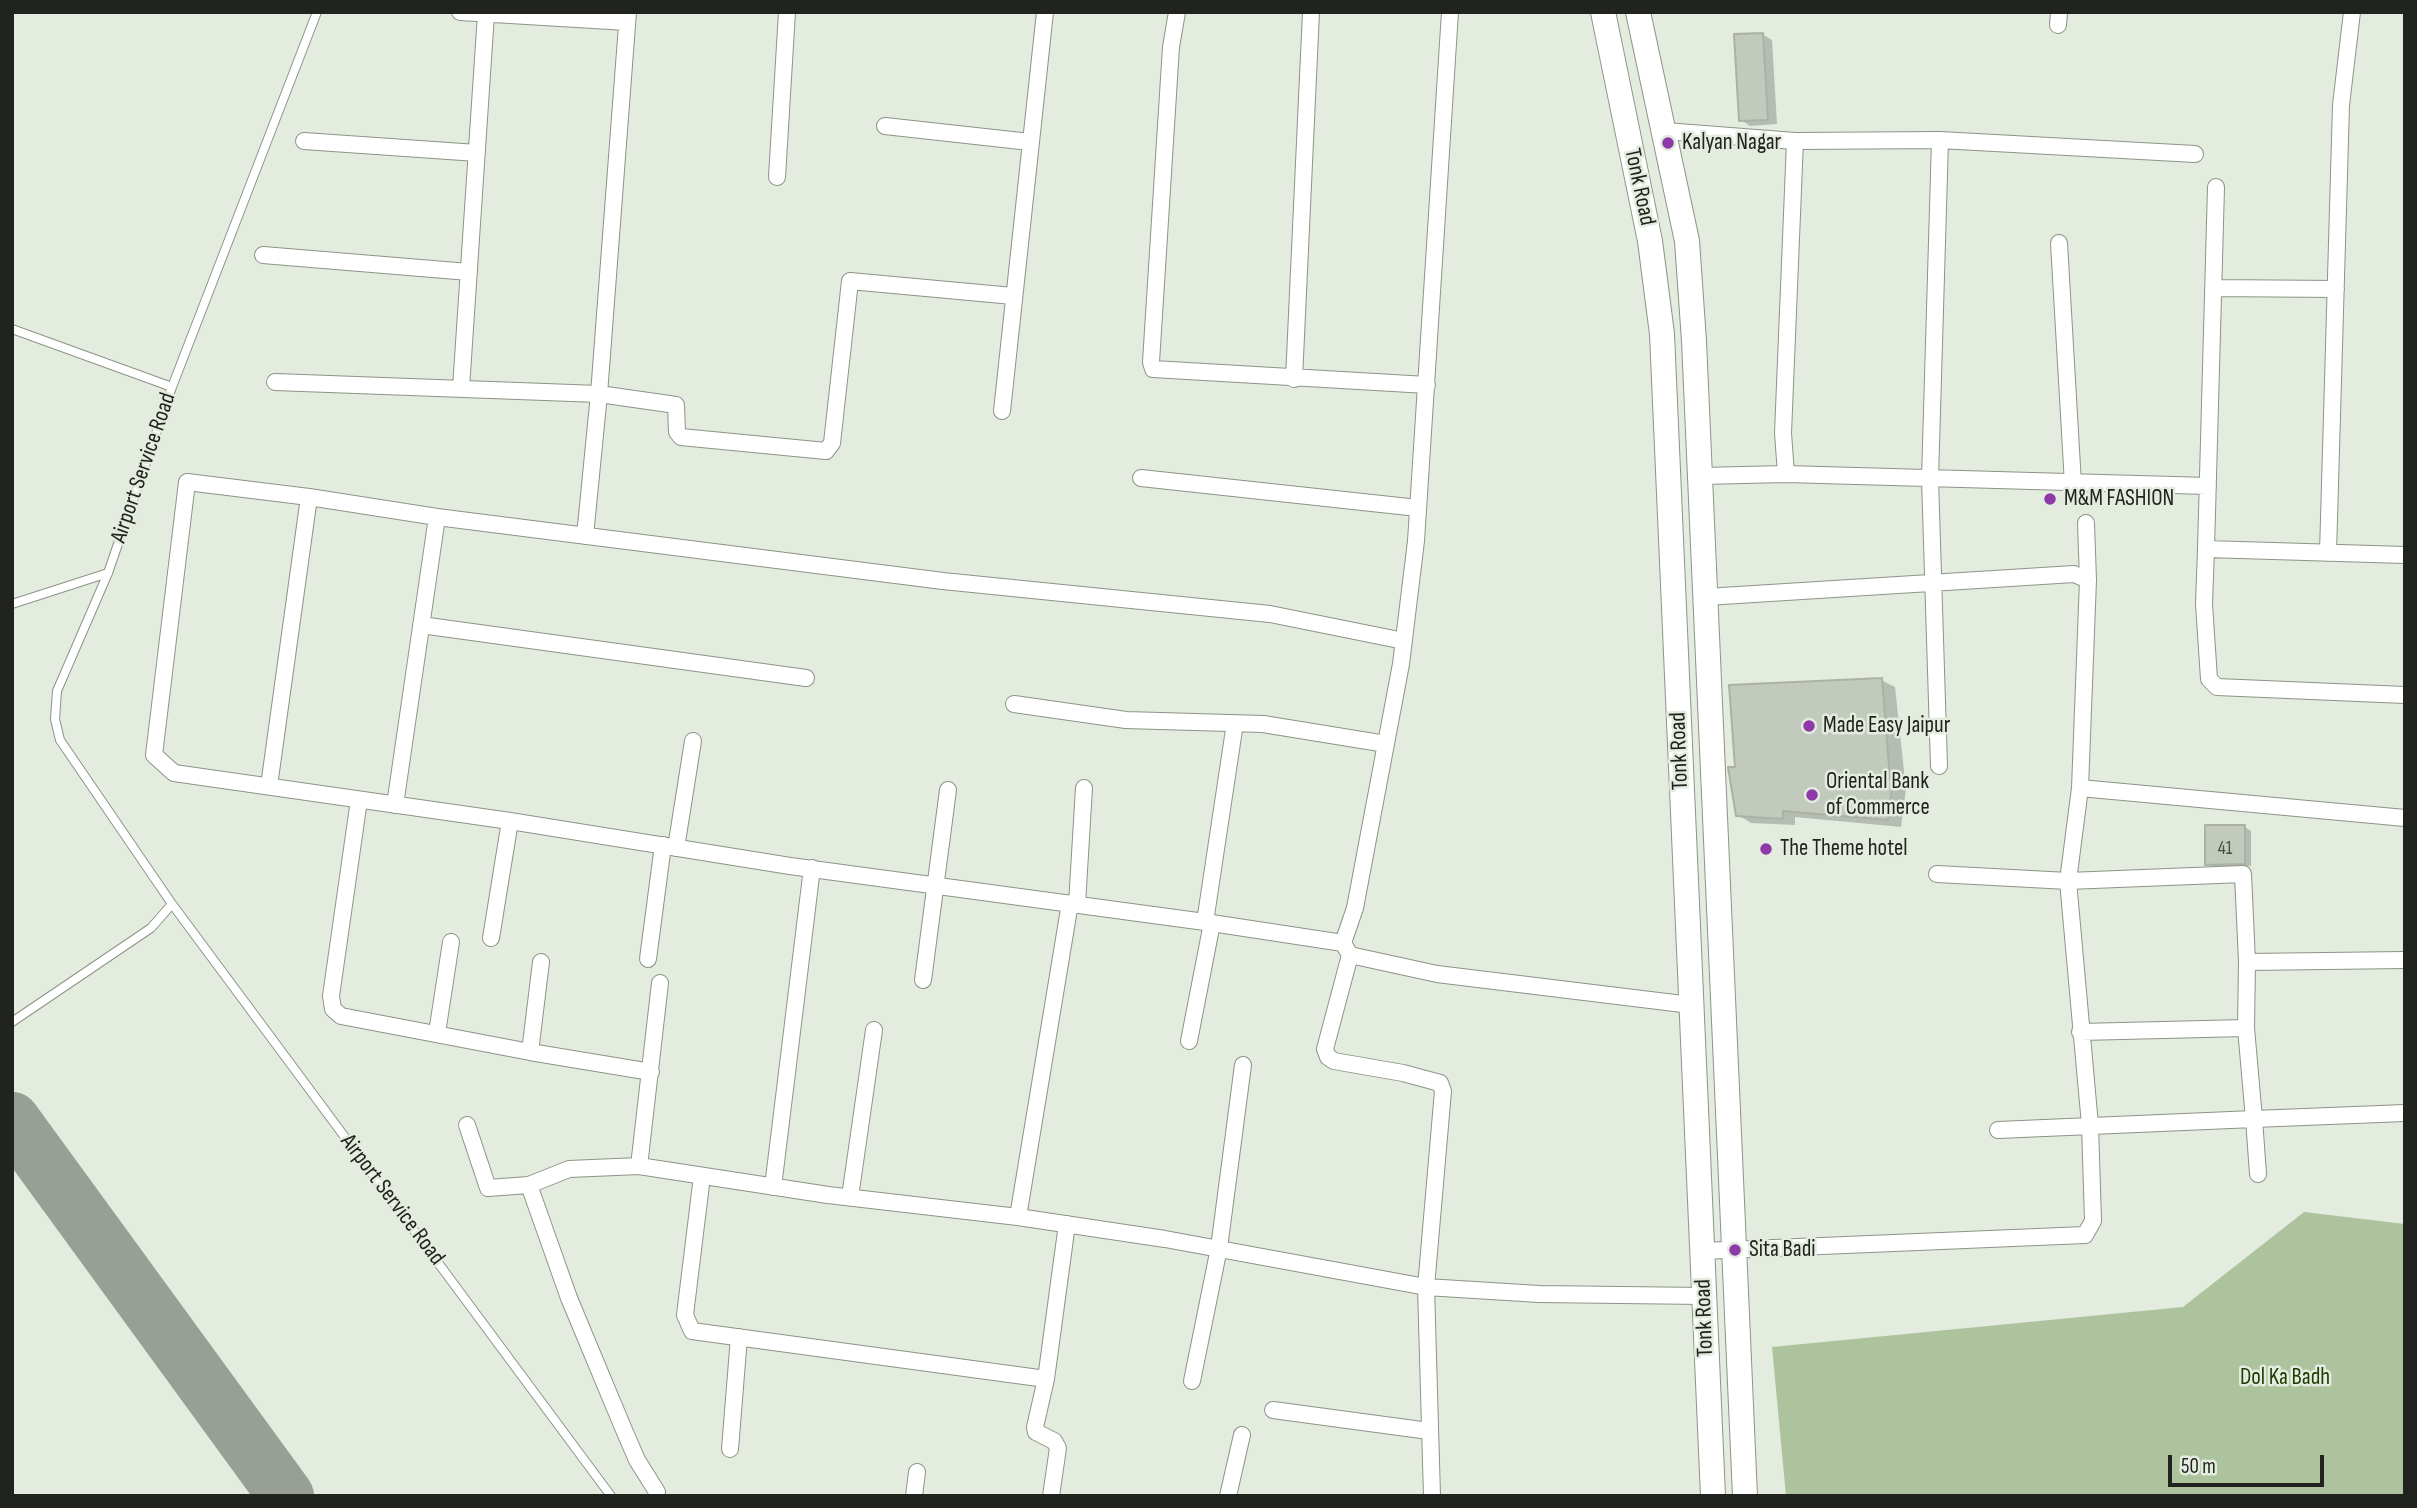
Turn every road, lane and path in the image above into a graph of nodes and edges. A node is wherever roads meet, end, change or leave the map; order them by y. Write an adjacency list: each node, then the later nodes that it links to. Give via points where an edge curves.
1 (317, 12): 33 (lane, Airport Service Road)
2 (460, 12): 11 (street)
3 (787, 12): 21 (street)
4 (1045, 12): 18 (street)
5 (1177, 12): 30 (street, via 1171,47 1153,369)
6 (1311, 12): 30 (street)
7 (1450, 12): 32 (street)
8 (1603, 12): 90 (main road, Tonk Road, via 1650,241 1662,334)
9 (1639, 12): 14 (main road, Tonk Road)
10 (2351, 12): 27 (street, via 2341,105)
11 (486, 14): 12 (street); 19 (street)
12 (627, 17): 35 (street)
13 (885, 126): 18 (street)
14 (1665, 131): 17 (street); 38 (main road, Tonk Road, via 1687,241)
15 (1940, 140): 17 (street); 20 (street); 40 (street)
16 (304, 141): 19 (street)
17 (1796, 141): 37 (street, via 1783,433)
18 (1030, 142): 28 (street)
19 (477, 153): 25 (street)
20 (2195, 154)
21 (778, 177)
22 (2216, 187): 26 (street)
23 (2059, 243): 41 (street)
24 (262, 255): 25 (street)
25 (468, 272): 34 (street)
26 (2213, 288): 27 (street); 42 (street)
27 (2336, 289): 49 (street)
28 (1013, 296): 35 (street, via 849,281 832,443 826,451 681,437 676,405); 36 (street)
29 (12, 328): 33 (lane)
30 (1294, 379): 32 (street)
31 (275, 382): 34 (street)
32 (1427, 385): 44 (street)
33 (172, 387): 51 (lane, Airport Service Road)
34 (461, 388): 35 (street)
35 (599, 394): 47 (street)
36 (1002, 411)
37 (1786, 474): 38 (street); 40 (street)
38 (1700, 476): 54 (main road, Tonk Road)
39 (1141, 478): 44 (street)
40 (1930, 480): 41 (street); 53 (street)
41 (2073, 484): 42 (street)
42 (2208, 486): 48 (street)
43 (309, 497): 45 (street); 65 (street); 65 (street, via 187,482 154,755 174,773)
44 (1418, 508): 57 (street)
45 (437, 517): 47 (street); 56 (street)
46 (2086, 523): 52 (street)
47 (585, 536): 57 (street, via 943,581 1270,614)
48 (2206, 549): 49 (street); 59 (street, via 2209,679 2217,687)
49 (2328, 552): 50 (street)
50 (2405, 555)
51 (108, 573): 55 (lane); 78 (lane, Airport Service Road, via 57,691 55,719 60,740)
52 (2088, 580): 53 (street, via 2074,574); 67 (street)
53 (1931, 581): 54 (street); 64 (street)
54 (1706, 597): 114 (main road, Tonk Road)
55 (12, 604)
56 (421, 625): 58 (street); 70 (street)
57 (1404, 641): 63 (street)
58 (806, 678)
59 (2405, 695)
60 (1014, 704): 61 (street, via 1126,720)
61 (1236, 723): 63 (street); 80 (street)
62 (693, 741): 73 (street)
63 (1386, 744): 83 (street)
64 (1939, 766)
65 (269, 786): 69 (street)
66 (1084, 788): 79 (street)
67 (2080, 788): 71 (street); 76 (street)
68 (948, 790): 77 (street)
69 (359, 800): 70 (street); 95 (street, via 331,996 333,1009 341,1016)
70 (395, 805): 72 (street)
71 (2405, 818)
72 (510, 821): 73 (street); 81 (street)
73 (670, 846): 74 (street); 84 (street)
74 (812, 869): 77 (street); 109 (street)
75 (1937, 874): 76 (street)
76 (2068, 881): 87 (street, via 2243,874); 94 (street)
77 (935, 886): 79 (street); 88 (street)
78 (172, 904): 91 (lane, via 151,928); 127 (lane, Airport Service Road)
79 (1074, 904): 80 (street); 111 (street)
80 (1208, 922): 83 (street); 96 (street)
81 (491, 938)
82 (450, 942): 95 (street)
83 (1346, 949): 90 (street, via 1437,974); 116 (street, via 1325,1049 1328,1057 1440,1083 1443,1091)
84 (648, 959)
85 (2405, 960): 87 (street)
86 (541, 962): 97 (street)
87 (2247, 962): 92 (street)
88 (923, 980)
89 (660, 983): 99 (street)
90 (1691, 1004): 115 (main road, Tonk Road)
91 (12, 1022)
92 (2246, 1028): 94 (street); 101 (street)
93 (874, 1030): 110 (street)
94 (2080, 1032): 103 (street)
95 (437, 1033): 97 (street)
96 (1189, 1041)
97 (530, 1052): 99 (street)
98 (1243, 1065): 113 (street)
99 (651, 1072): 105 (street)
100 (2405, 1113): 101 (street)
101 (2254, 1119): 103 (street); 106 (street)
102 (467, 1125): 108 (street, via 488,1188)
103 (2090, 1125): 104 (street); 114 (street, via 2093,1221 2085,1235)
104 (1998, 1130)
105 (639, 1166): 107 (street); 108 (street, via 569,1170)
106 (2258, 1174)
107 (702, 1176): 109 (street); 118 (street, via 685,1315 692,1331)
108 (529, 1185): 126 (street, via 619,1418)
109 (773, 1187): 110 (street)
110 (849, 1198): 111 (street)
111 (1018, 1217): 112 (street)
112 (1067, 1224): 113 (street); 119 (street)
113 (1219, 1248): 116 (street); 120 (street)
114 (1735, 1250): 115 (street); 133 (main road, Tonk Road)
115 (1702, 1251): 117 (main road, Tonk Road)
116 (1426, 1287): 117 (street); 122 (street)
117 (1704, 1296): 132 (main road, Tonk Road)
118 (739, 1337): 119 (street); 124 (street)
119 (1046, 1379): 129 (street, via 1035,1427 1058,1448)
120 (1192, 1381)
121 (1273, 1410): 122 (street)
122 (1429, 1431): 131 (street)
123 (1242, 1436): 130 (street)
124 (730, 1449)
125 (917, 1472): 128 (street)
126 (657, 1492)
127 (611, 1496)
128 (914, 1496)
129 (1051, 1496)
130 (1228, 1496)
131 (1432, 1496)
132 (1713, 1496)
133 (1745, 1496)

